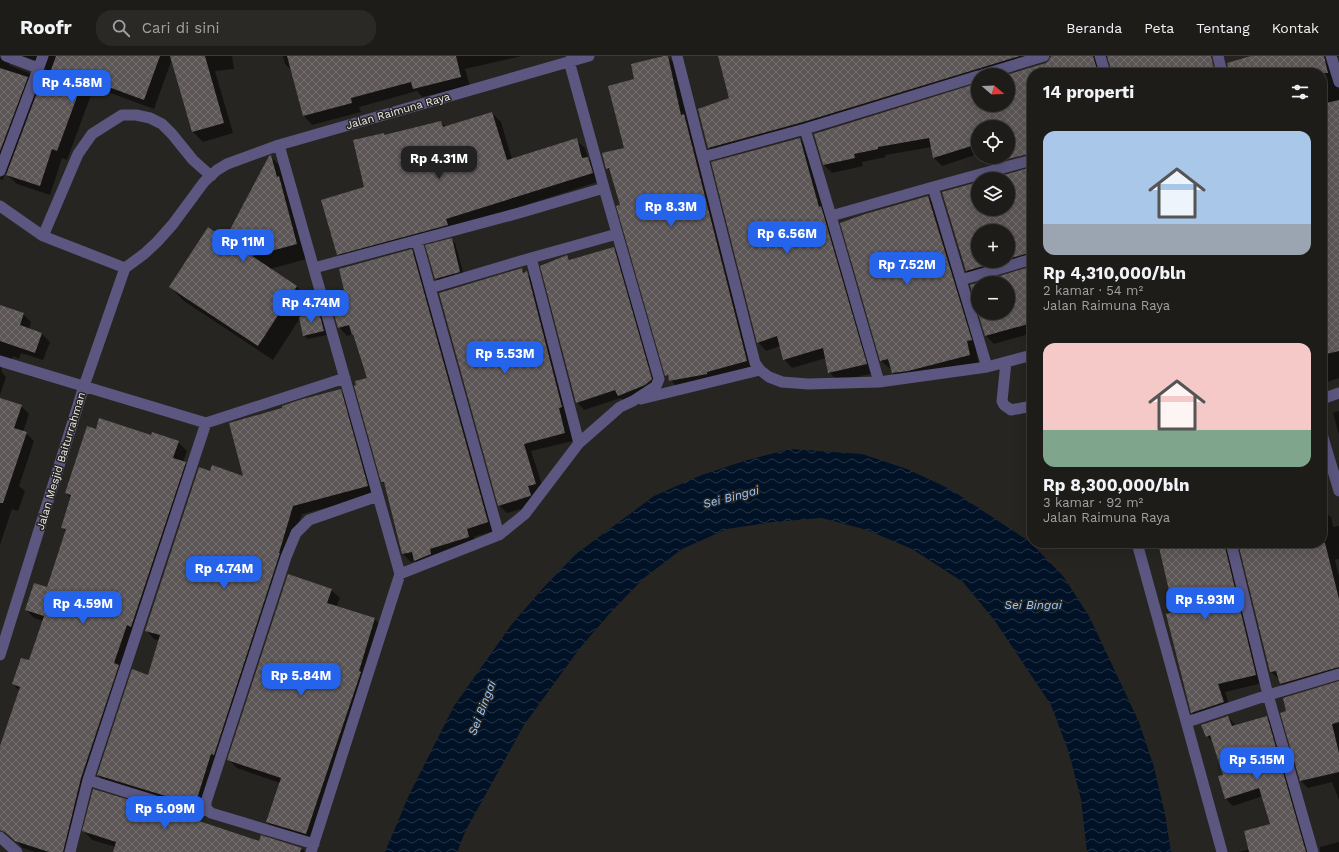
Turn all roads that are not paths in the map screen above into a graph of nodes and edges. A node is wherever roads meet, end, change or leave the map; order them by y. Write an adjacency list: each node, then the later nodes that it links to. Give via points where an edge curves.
1 (6, 56): 10 (street)
2 (43, 56): 10 (street)
3 (589, 56): 9 (street, Jalan Raimuna Raya)
4 (677, 56): 18 (street)
5 (1044, 56): 11 (street)
6 (1100, 56): 12 (street)
7 (1218, 56): 13 (street)
8 (1331, 56): 15 (street)
9 (569, 61): 17 (street, Jalan Raimuna Raya); 23 (street)
10 (38, 68): 20 (street)
11 (1005, 68)
12 (1104, 68)
13 (1221, 68)
14 (971, 78): 16 (street)
15 (1339, 82)
16 (805, 129): 18 (street); 25 (street)
17 (279, 146): 21 (street, Jalan Raimuna Raya, via 227,164); 32 (street)
18 (703, 157): 39 (street, via 755,363)
19 (1027, 161): 22 (street)
20 (0, 171)
21 (211, 176): 27 (street, via 193,160 162,124 136,114 122,115 92,134 78,154); 31 (street, Jalan Raimuna Raya, via 157,242)
22 (933, 187): 25 (street); 33 (street)
23 (604, 188): 26 (street); 28 (street)
24 (0, 206): 27 (street)
25 (831, 216): 41 (street)
26 (617, 234): 29 (street); 45 (street, via 659,379 656,386)
27 (43, 236): 31 (street)
28 (417, 241): 32 (street); 34 (street)
29 (531, 258): 34 (street); 48 (street)
30 (1027, 260): 33 (street)
31 (125, 268): 42 (street, Jalan Mesjid Baiturrahman)
32 (314, 268): 40 (street)
33 (961, 280): 38 (street)
34 (430, 288): 52 (street)
35 (1027, 356): 37 (street)
36 (0, 361): 42 (street)
37 (1006, 362): 38 (street); 46 (street, via 1002,401 1011,410)
38 (987, 367): 41 (street)
39 (760, 370): 41 (street, via 769,378 782,382); 45 (street)
40 (345, 378): 47 (street); 51 (street)
41 (879, 382)
42 (84, 386): 47 (street); 56 (street, Jalan Mesjid Baiturrahman)
43 (1339, 393): 44 (street)
44 (1327, 397)
45 (633, 402): 48 (street, via 620,407)
46 (1027, 407)
47 (206, 423): 60 (street)
48 (579, 443): 52 (street, via 525,514)
49 (1327, 451): 50 (street)
50 (1339, 491)
51 (378, 496): 55 (street); 61 (street, via 309,520 296,533 263,625)
52 (499, 535): 55 (street)
53 (1137, 548): 59 (street)
54 (1231, 548): 58 (street)
55 (400, 574): 63 (street)
56 (0, 655)
57 (1339, 674): 58 (street)
58 (1268, 695): 59 (street); 67 (street)
59 (1187, 722): 66 (street)
60 (88, 780): 61 (street, via 191,812 199,812); 65 (street)
61 (206, 808): 63 (street, via 211,813)
62 (0, 837): 64 (street)
63 (313, 848)
64 (16, 852)
65 (70, 852)
66 (1222, 852)
67 (1313, 852)

